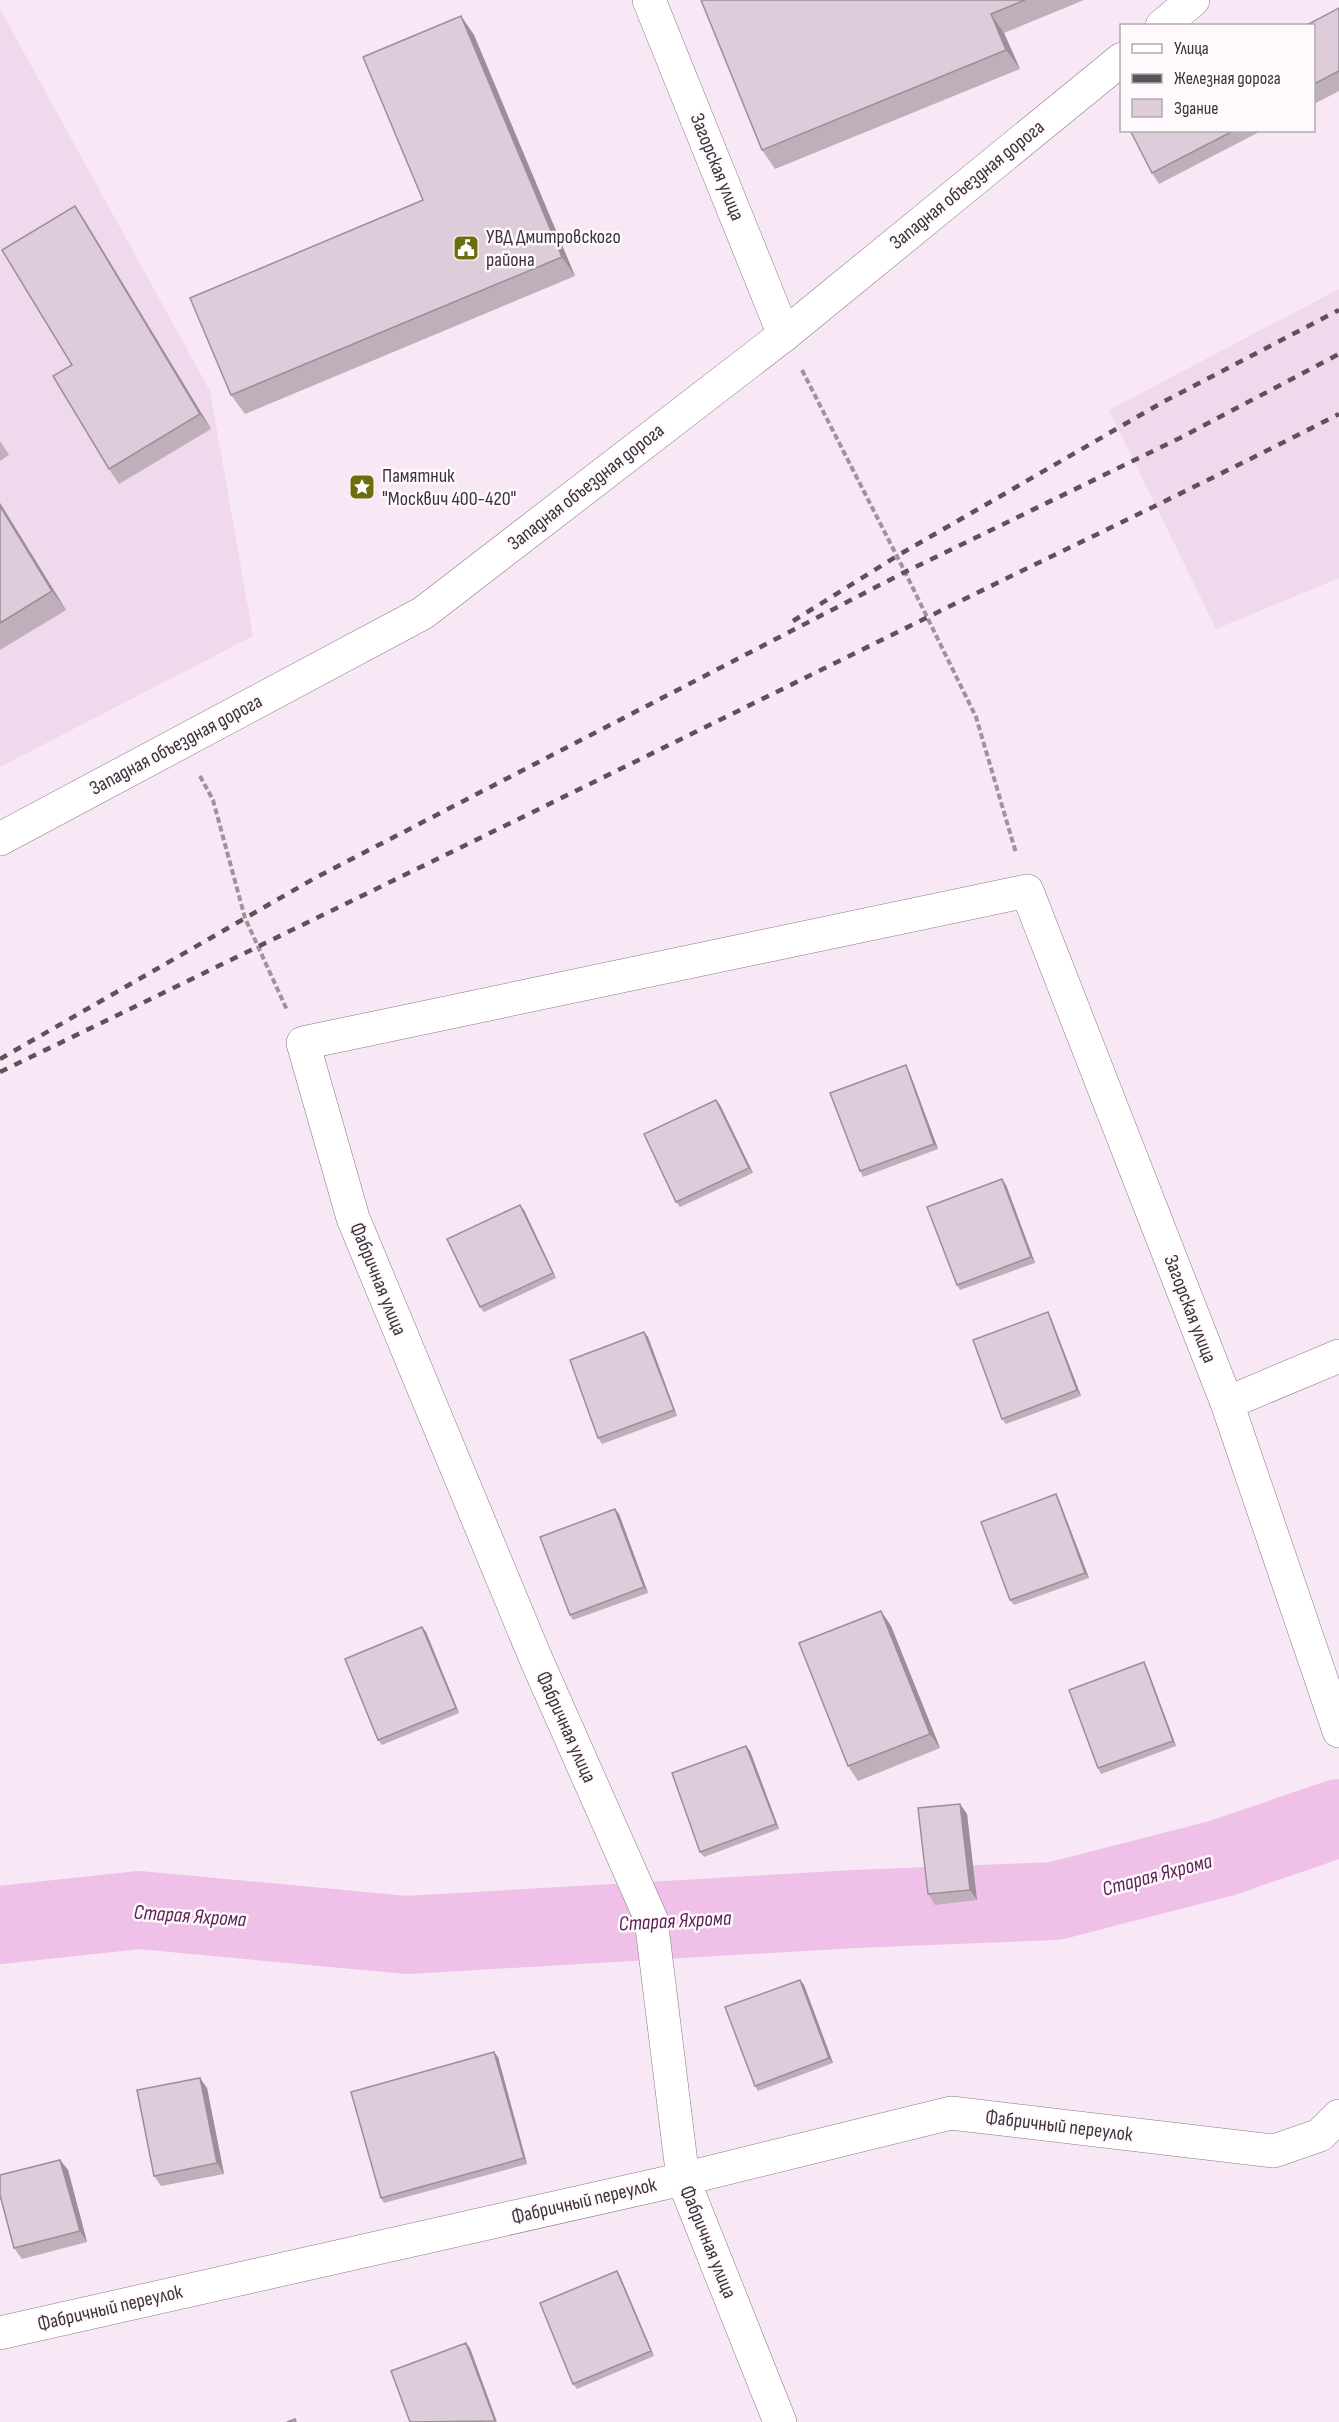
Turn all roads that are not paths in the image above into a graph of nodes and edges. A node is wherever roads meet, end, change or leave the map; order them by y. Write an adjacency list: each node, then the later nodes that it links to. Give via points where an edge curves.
1 (649, 0): 5 (street, Загорская улица)
2 (1193, 0): 3 (street)
3 (1164, 24)
4 (1120, 61): 5 (street, Западная объездная дорога)
5 (784, 335): 6 (street, Западная объездная дорога, via 423,613)
6 (0, 839)
7 (1028, 891): 9 (street, Загорская улица); 13 (street, Фабричная улица, via 303,1043 353,1218 536,1659 651,1919)
8 (1339, 1356): 9 (street)
9 (1227, 1403): 10 (street, Загорская улица)
10 (1332, 1691): 11 (street, Загорская улица)
11 (1339, 1731)
12 (1339, 2116): 13 (street, Фабричный переулок, via 1320,2135 1274,2151 951,2113)
13 (683, 2179): 14 (street, Фабричный переулок); 15 (street, Фабричная улица)
14 (0, 2333)
15 (780, 2422)

